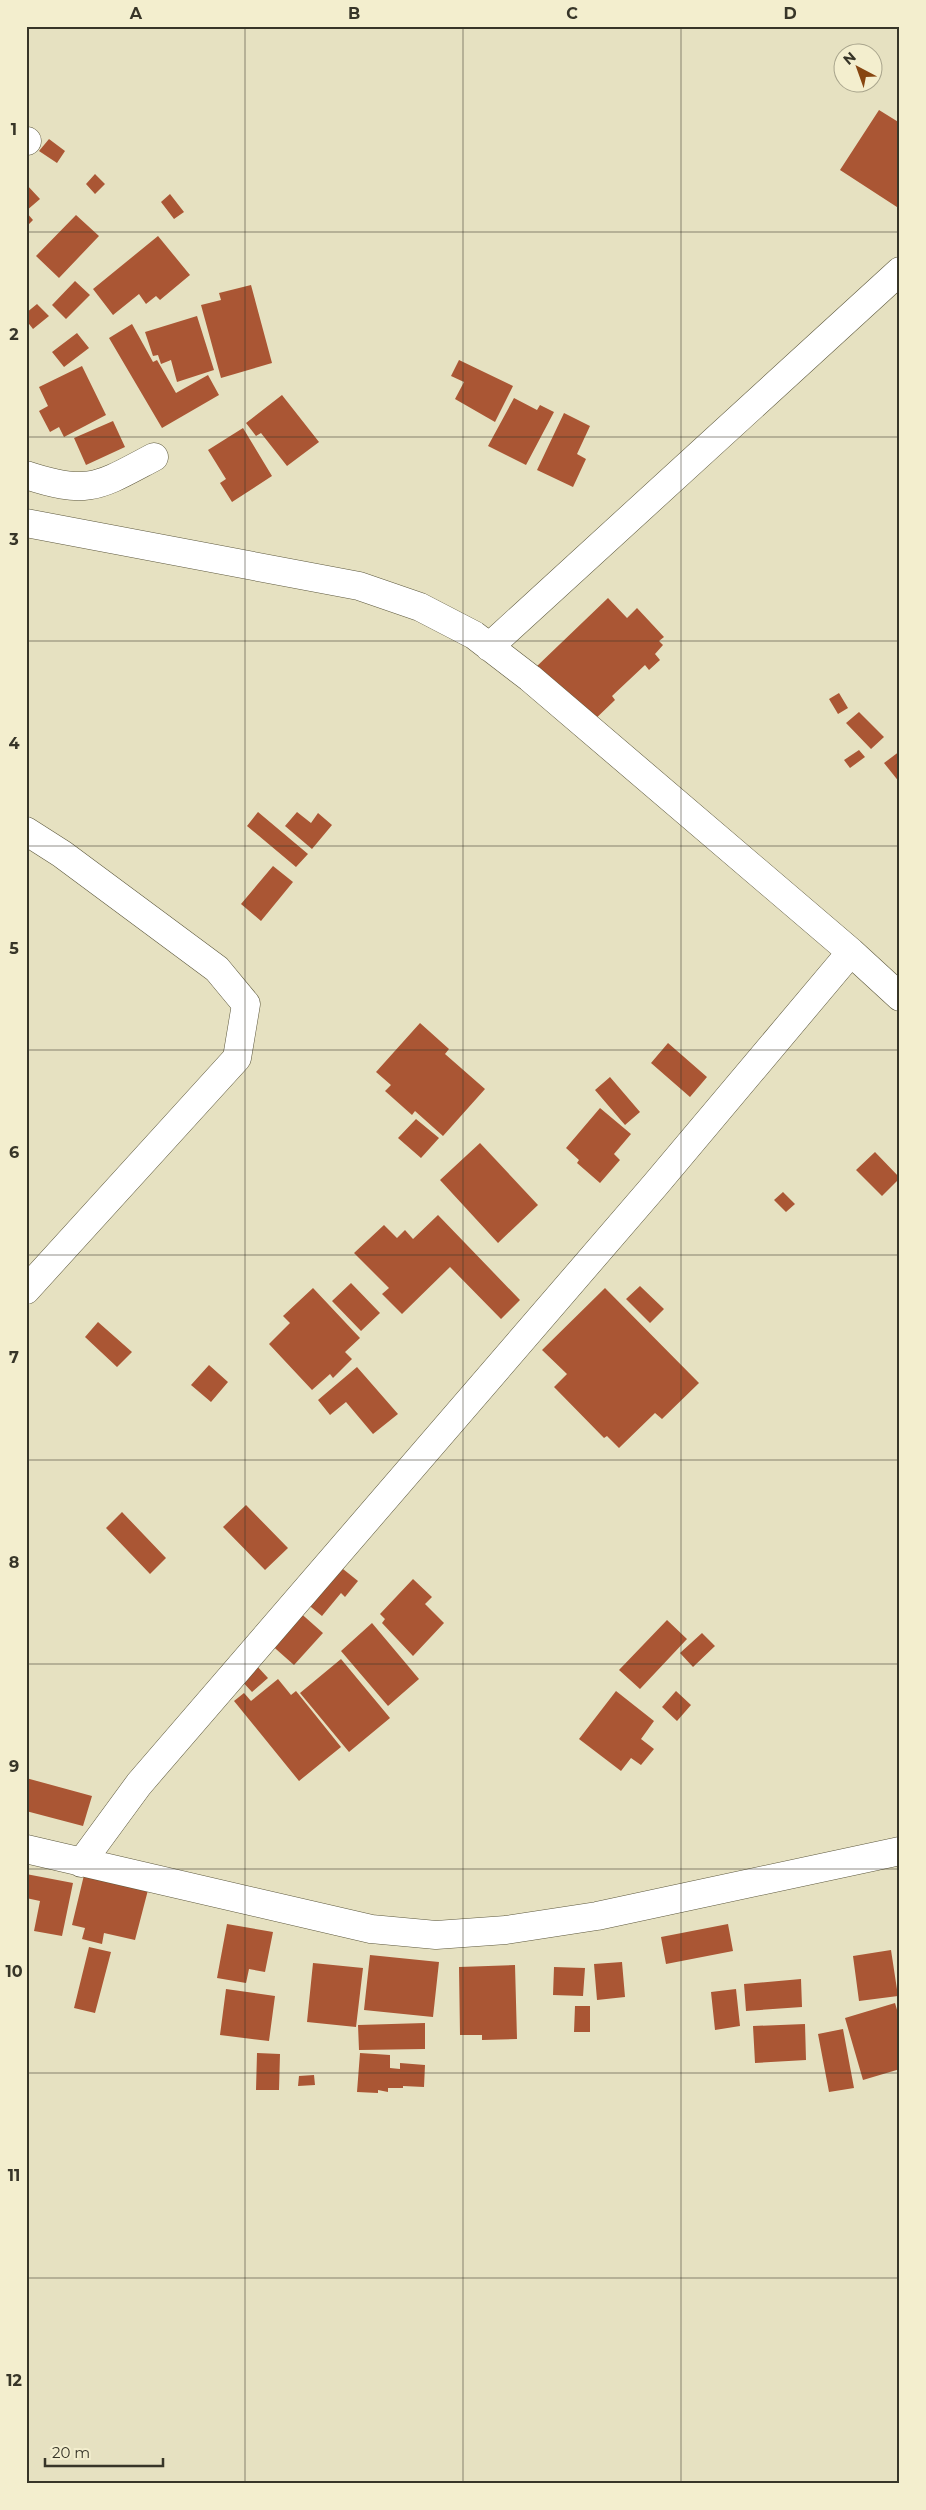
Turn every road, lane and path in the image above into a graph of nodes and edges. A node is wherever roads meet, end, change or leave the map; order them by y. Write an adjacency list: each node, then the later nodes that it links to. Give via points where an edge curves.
1 (900, 271): 5 (street)
2 (154, 457): 3 (street, via 102,484 76,488)
3 (26, 475)
4 (26, 523): 5 (street, via 359,586 420,607 474,635)
5 (489, 647): 7 (street, via 530,678)
6 (26, 831): 9 (street, via 62,854 217,970 246,1004 237,1058)
7 (850, 952): 8 (street); 12 (street, via 650,1191 139,1784)
8 (900, 997)
9 (26, 1290)
10 (26, 1850): 12 (street)
11 (900, 1851): 12 (street, via 597,1916 506,1930 436,1935 371,1929)
12 (81, 1863)

